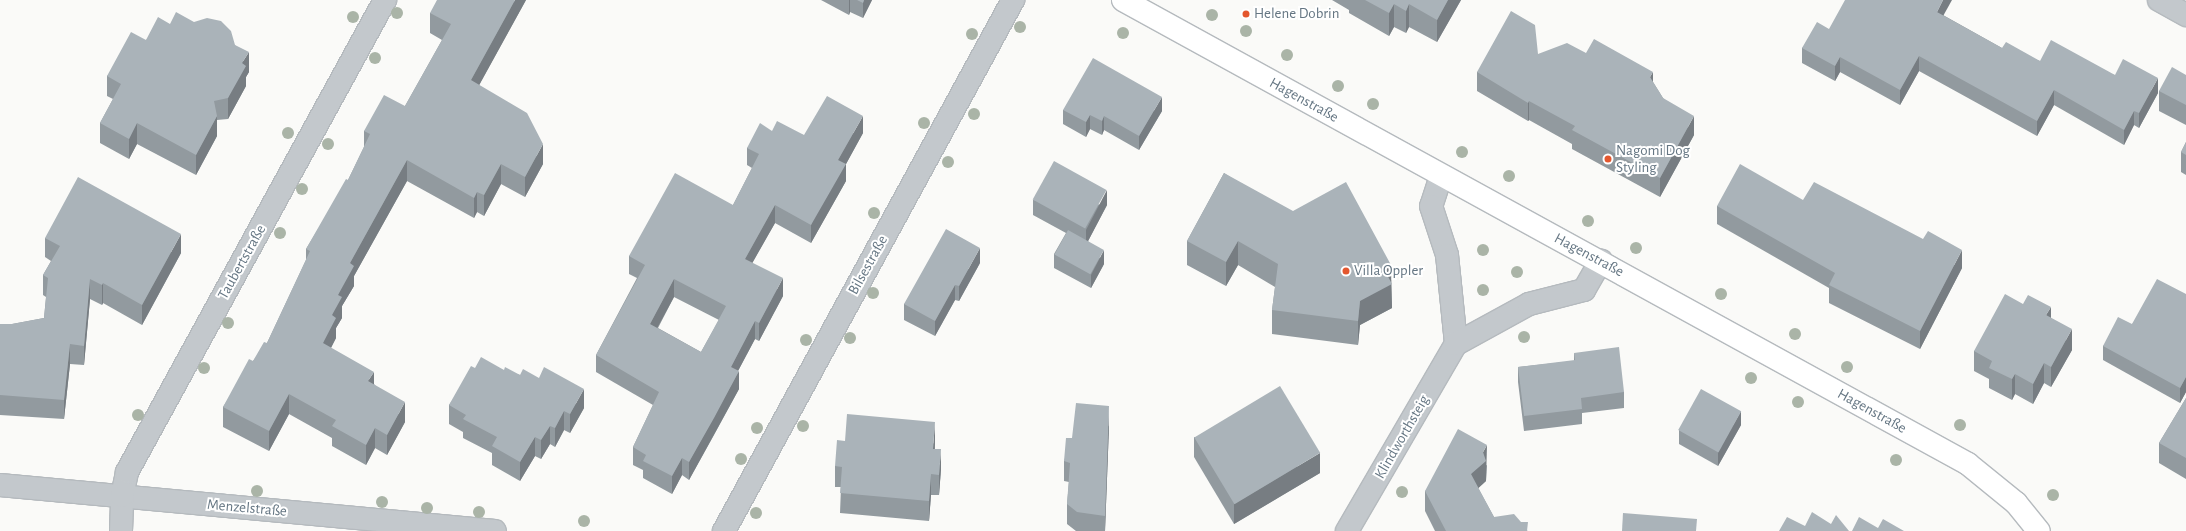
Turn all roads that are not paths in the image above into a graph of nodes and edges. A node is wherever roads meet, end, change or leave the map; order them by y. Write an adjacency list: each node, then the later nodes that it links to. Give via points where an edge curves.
1 (385, 0): 10 (street, Taubertstraße, via 127,472)
2 (1012, 0): 13 (street, Bilsestraße)
3 (1123, 0): 6 (main road, Hagenstraße)
4 (2159, 0): 5 (street)
5 (2186, 15)
6 (1441, 176): 7 (main road, Hagenstraße); 8 (street, via 1431,206 1447,255)
7 (1601, 261): 8 (street, via 1584,290 1528,304); 15 (main road, Hagenstraße, via 1968,464 2016,503)
8 (1456, 344): 14 (street, Klindworthsteig)
9 (0, 485): 10 (street, Menzelstraße)
10 (122, 496): 11 (street, Taubertstraße); 12 (street, Menzelstraße)
11 (121, 531)
12 (495, 531)
13 (724, 531)
14 (1347, 531)
15 (2039, 531)

